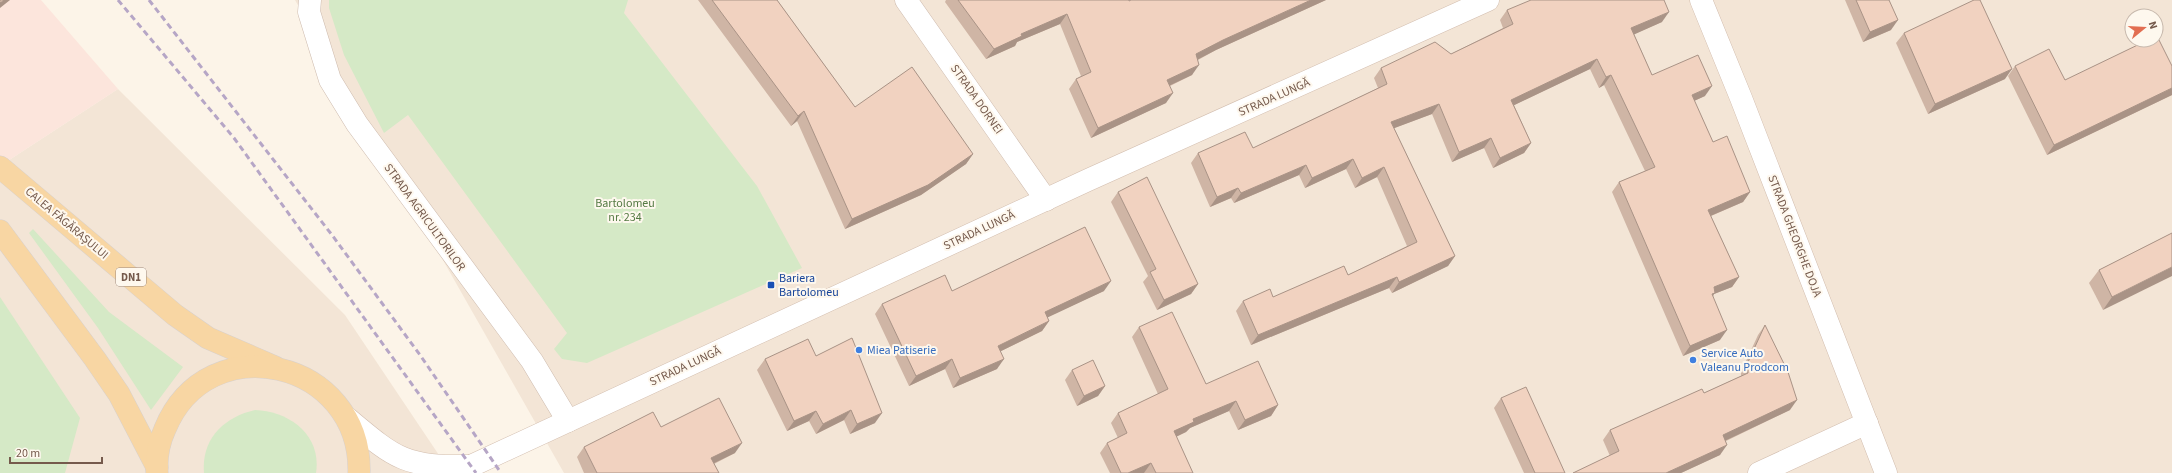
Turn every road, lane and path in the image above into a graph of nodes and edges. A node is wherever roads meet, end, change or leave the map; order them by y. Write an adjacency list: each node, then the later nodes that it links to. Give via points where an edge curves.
1 (906, 0): 6 (main road, STRADA DORNEI)
2 (1488, 0): 6 (main road, STRADA LUNGĂ)
3 (1701, 0): 11 (main road, STRADA GHEORGHE DOJA)
4 (307, 4): 10 (main road, STRADA AGRICULTORILOR, via 330,80 357,124 532,361)
5 (0, 167): 8 (main road, CALEA FĂGĂRAȘULUI / DN1, via 175,315 208,338)
6 (1046, 200): 10 (main road, STRADA LUNGĂ)
7 (0, 231): 12 (main road, DN1, via 99,365 118,394)
8 (275, 367): 9 (main road, DN1, via 304,377 328,394); 12 (main road, DN1, via 250,366 226,371 203,382 188,394 169,418 160,442)
9 (347, 418): 13 (main road, STRADA LUNGĂ, via 381,447 400,458 418,464); 14 (main road, DN1, via 355,438)
10 (568, 421): 13 (main road, STRADA LUNGĂ)
11 (1867, 423): 15 (main road); 16 (main road, STRADA GHEORGHE DOJA)
12 (157, 470)
13 (466, 470)
14 (359, 473)
15 (1759, 473)
16 (1886, 473)

